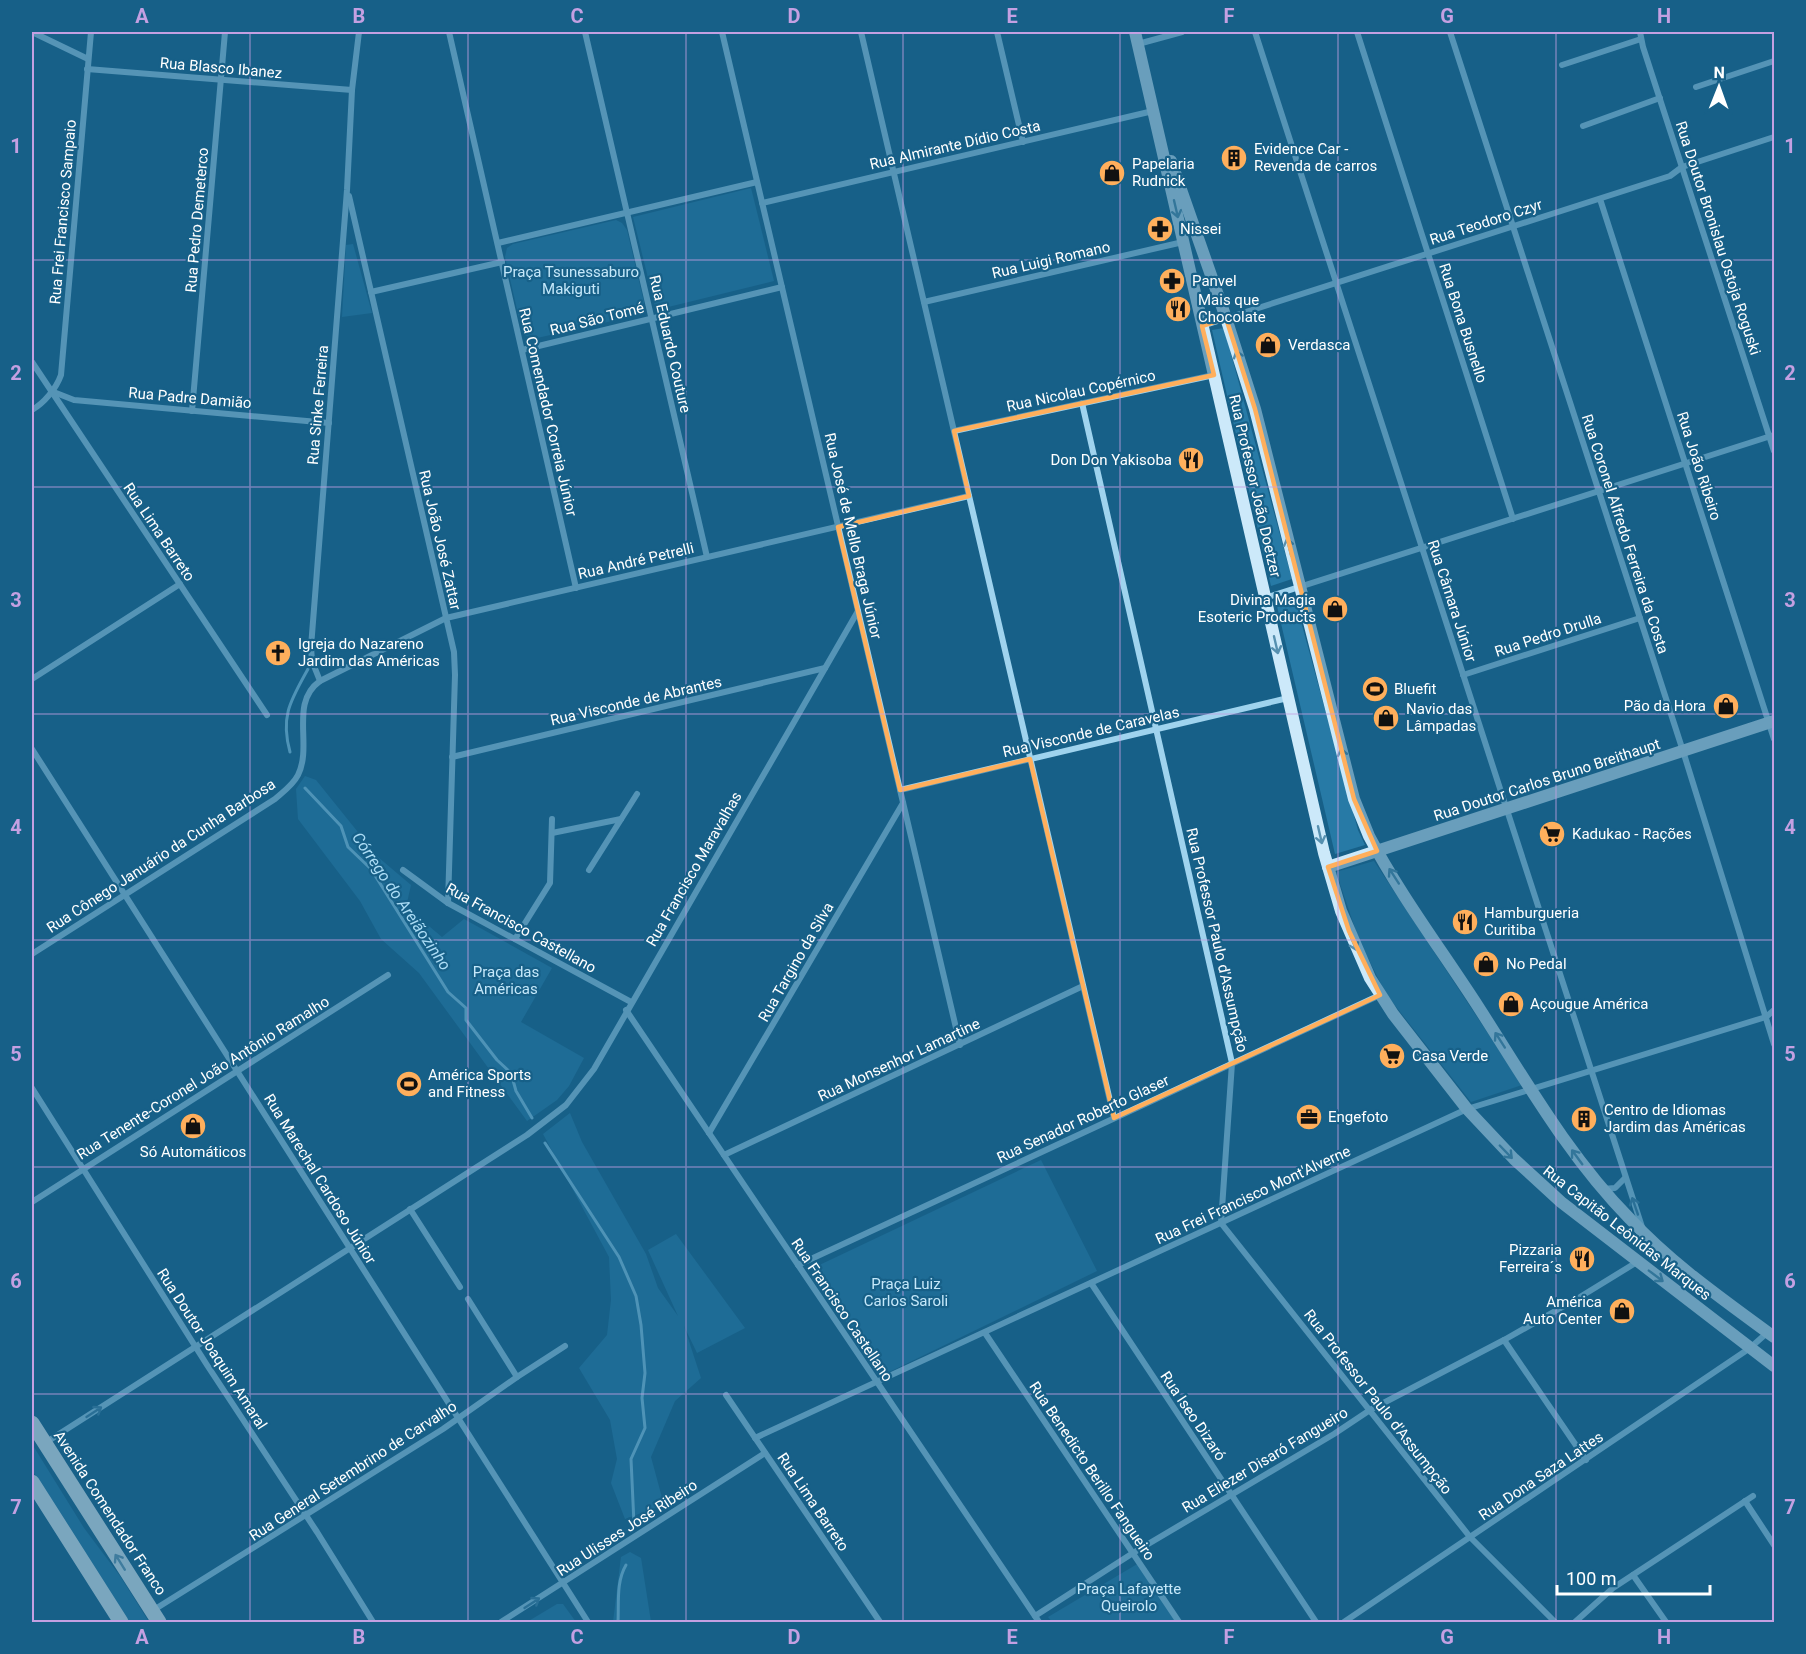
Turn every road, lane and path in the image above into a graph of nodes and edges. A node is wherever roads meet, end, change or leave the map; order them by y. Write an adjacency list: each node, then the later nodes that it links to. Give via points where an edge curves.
1 (32, 32): 17 (street)
2 (91, 32): 17 (street, Rua Frei Francisco Sampaio)
3 (225, 32): 21 (street, Rua Pedro Demeterco)
4 (359, 32): 23 (street, Rua Sinke Ferreira)
5 (449, 32): 38 (street, Rua Comendador Correia Júnior)
6 (585, 32): 35 (street, Rua Eduardo Couture)
7 (722, 32): 31 (street, Rua José de Mello Braga Júnior)
8 (861, 32): 30 (street)
9 (997, 32): 28 (street)
10 (1135, 32): 16 (main road, Rua Professor João Doetzer)
11 (1182, 32): 16 (street)
12 (1256, 32): 41 (street, Rua Câmara Júnior)
13 (1357, 32): 39 (street, Rua Bona Busnello)
14 (1450, 32): 36 (street, Rua Coronel Alfredo Ferreira da Costa)
15 (1641, 35): 19 (street); 24 (street, Rua Doutor Bronislau Ostoja Roguski)
16 (1137, 44): 25 (main road, Rua Professor João Doetzer)
17 (88, 59): 20 (street, Rua Frei Francisco Sampaio)
18 (1774, 61): 22 (street)
19 (1562, 65)
20 (87, 69): 21 (street, Rua Blasco Ibanez); 51 (street, Rua Frei Francisco Sampaio, via 61,375)
21 (221, 80): 23 (street, Rua Blasco Ibanez); 54 (street, Rua Pedro Demeterco)
22 (1696, 87)
23 (352, 90): 32 (street, Rua Sinke Ferreira)
24 (1660, 98): 26 (street); 29 (street, Rua Doutor Bronislau Ostoja Roguski)
25 (1153, 111): 28 (street, Rua Almirante Dídio Costa); 37 (main road, Rua Professor João Doetzer, one-way to 37); 46 (main road, Rua Professor João Doetzer)
26 (1583, 126)
27 (1774, 137): 29 (street, Rua Teodoro Czyr)
28 (1023, 142): 30 (street, Rua Almirante Dídio Costa)
29 (1682, 167): 33 (street, Rua Teodoro Czyr, via 1670,176); 57 (street, Rua Doutor Bronislau Ostoja Roguski)
30 (894, 172): 34 (street, Rua Almirante Dídio Costa); 44 (street)
31 (758, 182): 34 (street, Rua José de Mello Braga Júnior); 35 (street)
32 (347, 190): 43 (street, Rua João José Zattar); 55 (street, Rua Sinke Ferreira)
33 (1600, 199): 36 (street, Rua Teodoro Czyr); 59 (street, Rua João Ribeiro)
34 (762, 203): 42 (street, Rua José de Mello Braga Júnior)
35 (627, 213): 38 (street); 45 (street, Rua Eduardo Couture)
36 (1513, 226): 39 (street, Rua Teodoro Czyr); 60 (street, Rua Coronel Alfredo Ferreira da Costa)
37 (1183, 242): 44 (street, Rua Luigi Romano); 47 (main road, Rua Professor João Doetzer)
38 (498, 243): 40 (street, Rua Comendador Correia Júnior)
39 (1428, 254): 41 (street, Rua Teodoro Czyr); 62 (street, Rua Bona Busnello)
40 (502, 261): 43 (street); 48 (street, Rua Comendador Correia Júnior)
41 (1337, 283): 46 (street, Rua Teodoro Czyr); 64 (street, Rua Câmara Júnior)
42 (782, 286): 45 (street, Rua São Tomé); 63 (street, Rua José de Mello Braga Júnior)
43 (371, 292): 71 (street, Rua João José Zattar)
44 (924, 302): 56 (street)
45 (652, 318): 48 (street, Rua São Tomé); 65 (street, Rua Eduardo Couture)
46 (1226, 318): 47 (street, Rua Teodoro Czyr); 67 (main road, Rua Professor João Doetzer, one-way to 46, via 1257,418)
47 (1202, 326): 50 (main road, Rua Professor João Doetzer)
48 (522, 350): 68 (street, Rua Comendador Correia Júnior)
49 (32, 362): 51 (street, Rua Lima Barreto)
50 (1214, 375): 52 (street, Rua Nicolau Copérnico); 69 (main road, Rua Professor João Doetzer)
51 (51, 391): 53 (street); 54 (street, Rua Padre Damião, via 74,400); 66 (street, Rua Lima Barreto)
52 (1082, 403): 56 (street, Rua Nicolau Copérnico); 80 (street, Rua Professor Paulo d'Assumpção)
53 (32, 411)
54 (192, 411): 55 (street, Rua Padre Damião)
55 (329, 423): 76 (street, Rua Sinke Ferreira, via 311,646)
56 (954, 431): 61 (street)
57 (1772, 435): 58 (street, Rua Doutor Bronislau Ostoja Roguski); 59 (street)
58 (1774, 451)
59 (1685, 463): 60 (street); 79 (street, Rua João Ribeiro)
60 (1599, 491): 62 (street); 72 (street, Rua Coronel Alfredo Ferreira da Costa)
61 (969, 496): 63 (street, Rua André Petrelli); 85 (street)
62 (1513, 519): 64 (street)
63 (838, 526): 65 (street, Rua André Petrelli); 70 (street, Rua José de Mello Braga Júnior)
64 (1422, 548): 67 (street); 74 (street, Rua Câmara Júnior)
65 (707, 557): 68 (street, Rua André Petrelli)
66 (180, 585): 75 (street); 78 (street, Rua Lima Barreto)
67 (1299, 587): 69 (street); 93 (main road, Rua Professor João Doetzer, one-way to 67, via 1354,800)
68 (576, 588): 71 (street, Rua André Petrelli)
69 (1265, 598): 77 (main road, Rua Professor João Doetzer, one-way to 77)
70 (858, 611): 73 (street, Rua Francisco Maravalhas); 86 (street, Rua José de Mello Braga Júnior)
71 (446, 618): 76 (street, Rua André Petrelli); 84 (street, Rua João José Zattar, via 455,668)
72 (1640, 618): 74 (street, Rua Pedro Drulla); 83 (street, Rua Coronel Alfredo Ferreira da Costa)
73 (825, 668): 84 (street, Rua Visconde de Abrantes); 104 (street, Rua Francisco Maravalhas)
74 (1463, 675): 89 (street, Rua Câmara Júnior)
75 (32, 679)
76 (320, 681): 97 (street, Rua Cônego Januário da Cunha Barbosa, via 310,690 304,705 299,773 288,787)
77 (1288, 698): 80 (street, Rua Visconde de Caravelas); 94 (main road, Rua Professor João Doetzer, one-way to 94)
78 (267, 715)
79 (1772, 722): 81 (street, Rua João Ribeiro); 83 (main road, Rua Doutor Carlos Bruno Breithaupt)
80 (1156, 729): 85 (street, Rua Visconde de Caravelas); 110 (street, Rua Professor Paulo d'Assumpção)
81 (1774, 739)
82 (32, 749): 97 (street, Rua Marechal Cardoso Júnior)
83 (1683, 751): 89 (main road, Rua Doutor Carlos Bruno Breithaupt); 107 (street, Rua Coronel Alfredo Ferreira da Costa)
84 (452, 757): 98 (street, Rua João José Zattar)
85 (1030, 759): 86 (street, Rua Visconde de Caravelas); 102 (street)
86 (900, 790): 88 (street, Rua José de Mello Braga Júnior)
87 (637, 794): 91 (street)
88 (903, 803): 109 (street, Rua José de Mello Braga Júnior); 117 (street, Rua Targino da Silva)
89 (1506, 809): 93 (main road, Rua Doutor Carlos Bruno Breithaupt); 112 (street, Rua Câmara Júnior)
90 (552, 819): 92 (street)
91 (621, 819): 92 (street); 96 (street)
92 (552, 833): 99 (street, via 549,886)
93 (1377, 851): 94 (main road, Rua Doutor Carlos Bruno Breithaupt); 114 (main road, Rua Capitão Leônidas Marques, one-way to 93)
94 (1328, 867): 103 (main road, Rua Capitão Leônidas Marques, one-way to 103, via 1348,931)
95 (403, 870): 98 (street, Rua Francisco Castellano)
96 (589, 870)
97 (124, 894): 100 (street, Rua Cônego Januário da Cunha Barbosa); 111 (street, Rua Marechal Cardoso Júnior)
98 (448, 903): 99 (street, Rua Francisco Castellano)
99 (515, 939): 104 (street, Rua Francisco Castellano)
100 (32, 954)
101 (388, 975): 111 (street, Rua Tenente-Coronel João Antônio Ramalho)
102 (1083, 986): 109 (street, Rua Monsenhor Lamartine); 116 (street)
103 (1380, 995): 110 (street, Rua Senador Roberto Glaser); 115 (main road, Rua Capitão Leônidas Marques)
104 (631, 1002): 105 (street, Rua Francisco Maravalhas)
105 (626, 1010): 117 (street, Rua Francisco Castellano); 123 (street, Rua Francisco Maravalhas, via 585,1082 566,1105 537,1128)
106 (1774, 1011): 107 (street, Rua Frei Francisco Mont'Alverne)
107 (1766, 1017): 108 (street, Rua Coronel Alfredo Ferreira da Costa); 112 (street, Rua Frei Francisco Mont'Alverne)
108 (1774, 1044)
109 (960, 1045): 118 (street, Rua Monsenhor Lamartine)
110 (1232, 1063): 116 (street, Rua Senador Roberto Glaser); 124 (street, Rua Professor Paulo d'Assumpção)
111 (237, 1071): 119 (street, Rua Tenente-Coronel João Antônio Ramalho); 126 (street, Rua Marechal Cardoso Júnior)
112 (1591, 1071): 114 (street, Rua Frei Francisco Mont'Alverne); 120 (street, Rua Câmara Júnior)
113 (32, 1088): 119 (street, Rua Doutor Joaquim Amaral)
114 (1531, 1089): 115 (street, Rua Frei Francisco Mont'Alverne); 121 (main road, Rua Capitão Leônidas Marques, one-way to 114)
115 (1467, 1109): 124 (street, Rua Frei Francisco Mont'Alverne); 127 (main road, Rua Capitão Leônidas Marques, one-way to 127, via 1534,1179)
116 (1114, 1118): 128 (street, Rua Senador Roberto Glaser)
117 (709, 1133): 118 (street, Rua Francisco Castellano)
118 (724, 1155): 128 (street, Rua Francisco Castellano)
119 (83, 1169): 122 (street, Rua Tenente-Coronel João Antônio Ramalho); 136 (street, Rua Doutor Joaquim Amaral)
120 (1625, 1178): 121 (street, via 1616,1188); 125 (street, Rua Câmara Júnior, one-way to 120)
121 (1602, 1190): 125 (main road, Rua Capitão Leônidas Marques)
122 (32, 1202)
123 (410, 1209): 126 (street, Rua Francisco Maravalhas); 130 (street)
124 (1221, 1223): 129 (street, Rua Frei Francisco Mont'Alverne); 142 (street, Rua Professor Paulo d'Assumpção)
125 (1645, 1235): 133 (main road, Rua Capitão Leônidas Marques, via 1688,1273)
126 (350, 1248): 136 (street, Rua Francisco Maravalhas); 143 (street, Rua Marechal Cardoso Júnior)
127 (1637, 1262): 134 (street, Rua Eliezer Disaró Fangueiro); 137 (main road, Rua Capitão Leônidas Marques, one-way to 137)
128 (798, 1265): 140 (street, Rua Francisco Castellano)
129 (1091, 1283): 132 (street, Rua Frei Francisco Mont'Alverne); 150 (street, Rua Iseo Dizaró)
130 (460, 1287)
131 (468, 1299): 139 (street)
132 (985, 1332): 140 (street, Rua Frei Francisco Mont'Alverne); 156 (street, Rua Benedicto Berillo Fangueiro)
133 (1772, 1333): 137 (street, Rua Dona Saza Lattes)
134 (1504, 1340): 142 (street, Rua Eliezer Disaró Fangueiro); 148 (street)
135 (565, 1346): 139 (street, Rua General Setembrino de Carvalho)
136 (196, 1347): 146 (street, Rua Francisco Maravalhas, one-way to 136); 153 (street, Rua Doutor Joaquim Amaral)
137 (1750, 1348): 138 (main road, Rua Capitão Leônidas Marques); 148 (street, Rua Dona Saza Lattes)
138 (1774, 1366)
139 (517, 1377): 143 (street, Rua General Setembrino de Carvalho)
140 (877, 1382): 145 (street, Rua Frei Francisco Mont'Alverne); 159 (street, Rua Francisco Castellano)
141 (726, 1395): 145 (street, Rua Lima Barreto)
142 (1370, 1410): 150 (street, Rua Eliezer Disaró Fangueiro); 154 (street, Rua Professor Paulo d'Assumpção)
143 (458, 1418): 153 (street, Rua General Setembrino de Carvalho); 158 (street, Rua Marechal Cardoso Júnior)
144 (32, 1423): 146 (highway, Avenida Comendador Franco)
145 (755, 1438): 147 (street, Rua Lima Barreto)
146 (45, 1443): 160 (highway, Avenida Comendador Franco, one-way to 146)
147 (765, 1453): 158 (street, Rua Ulisses José Ribeiro); 161 (street, Rua Lima Barreto)
148 (1586, 1460): 154 (street, Rua Dona Saza Lattes)
149 (32, 1482): 163 (highway)
150 (1231, 1494): 156 (street, Rua Eliezer Disaró Fangueiro); 169 (street, Rua Iseo Dizaró)
151 (1753, 1496): 152 (street)
152 (1745, 1501): 155 (street); 157 (street)
153 (306, 1515): 160 (street, Rua General Setembrino de Carvalho); 164 (street, Rua Doutor Joaquim Amaral)
154 (1470, 1537): 162 (street, Rua Professor Paulo d'Assumpção); 170 (street, Rua Dona Saza Lattes)
155 (1774, 1545)
156 (1133, 1553): 159 (street, Rua Eliezer Disaró Fangueiro); 168 (street, Rua Benedicto Berillo Fangueiro)
157 (1633, 1575): 171 (street); 172 (street)
158 (563, 1583): 165 (street, Rua Ulisses José Ribeiro, one-way to 158); 166 (street, Rua Marechal Cardoso Júnior)
159 (1035, 1616): 167 (street, Rua Francisco Castellano)
160 (155, 1617)
161 (877, 1622)
162 (1555, 1622)
163 (121, 1623)
164 (373, 1623)
165 (501, 1623)
166 (588, 1623)
167 (1039, 1623)
168 (1179, 1623)
169 (1316, 1623)
170 (1344, 1623)
171 (1575, 1623)
172 (1666, 1623)

